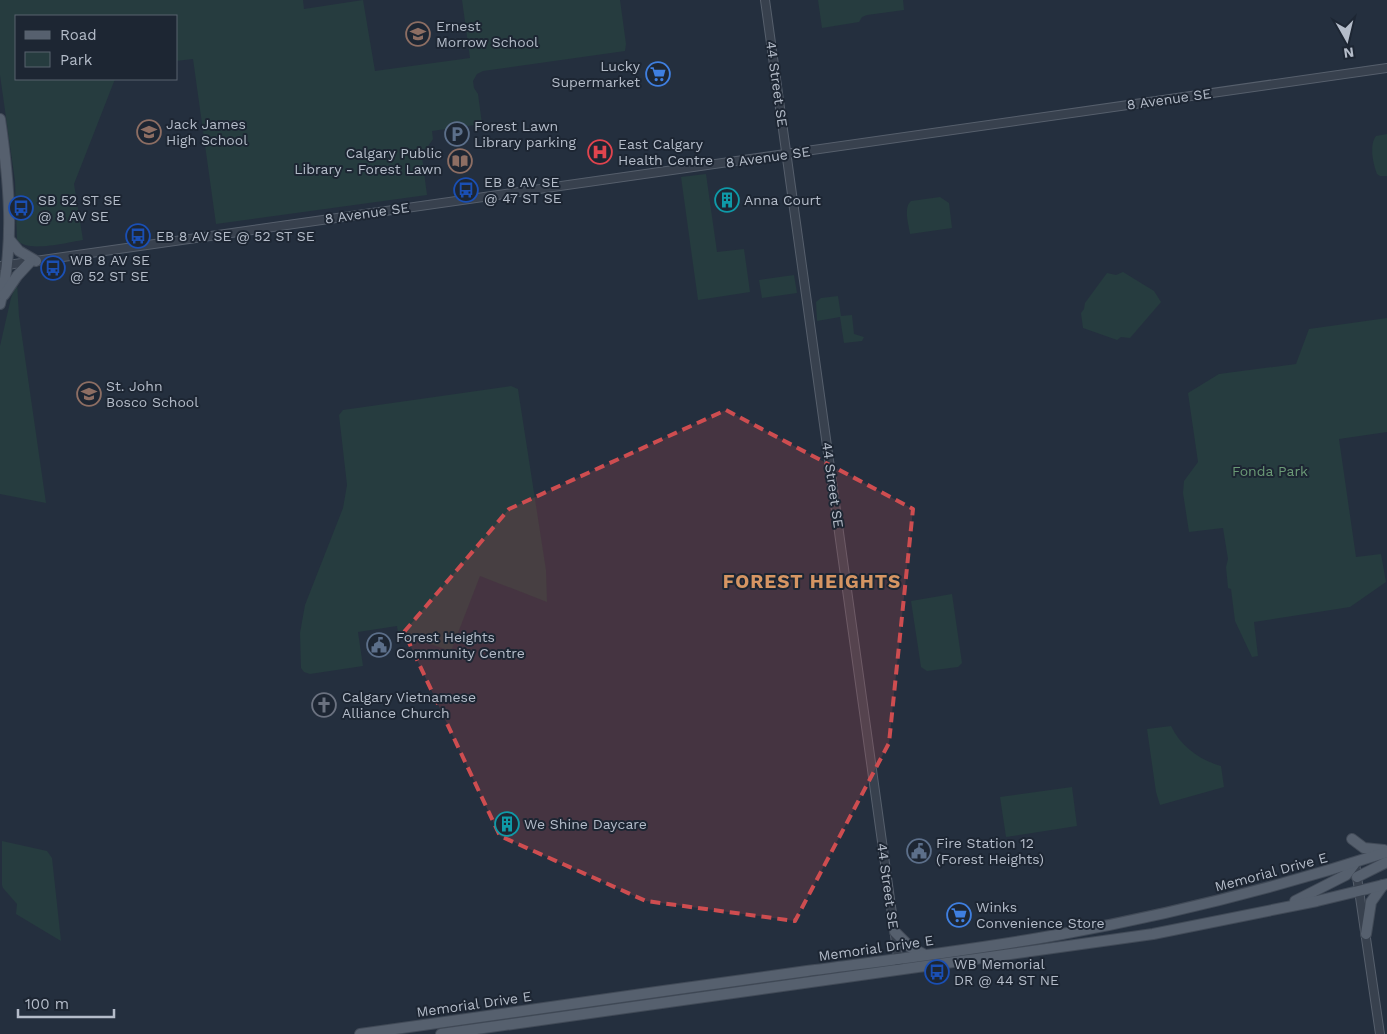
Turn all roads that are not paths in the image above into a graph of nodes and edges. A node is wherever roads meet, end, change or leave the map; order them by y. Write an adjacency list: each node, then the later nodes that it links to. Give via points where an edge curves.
1 (765, 0): 4 (street, 44 Street SE)
2 (1387, 68): 4 (street, 8 Avenue SE)
3 (0, 119): 5 (main road, via 6,165)
4 (787, 154): 6 (street, 8 Avenue SE); 17 (street, 44 Street SE)
5 (9, 239): 6 (main road); 7 (main road)
6 (33, 262): 7 (street, 8 Avenue SE); 8 (main road, via 17,276)
7 (3, 266): 8 (main road)
8 (1, 301)
9 (1352, 839): 10 (main road, via 1364,848)
10 (1387, 851): 12 (main road, Memorial Drive E)
11 (1387, 862): 13 (main road)
12 (1355, 863): 13 (street); 16 (main road, via 1346,875); 19 (main road, Memorial Drive E, via 1160,914 1048,937)
13 (1357, 877): 15 (street)
14 (1385, 884): 15 (main road, Memorial Drive E); 18 (main road, via 1371,902)
15 (1359, 891): 16 (main road, Memorial Drive E); 18 (street)
16 (1276, 910): 21 (main road, Memorial Drive E, via 1153,934)
17 (895, 932): 19 (main road, via 911,948); 20 (street, 44 Street SE)
18 (1366, 934): 24 (street)
19 (925, 955): 20 (main road, Memorial Drive E)
20 (898, 958): 21 (street, 44 Street SE); 22 (main road, Memorial Drive E)
21 (900, 971): 23 (main road, Memorial Drive E)
22 (360, 1034)
23 (441, 1034)
24 (1380, 1034)

